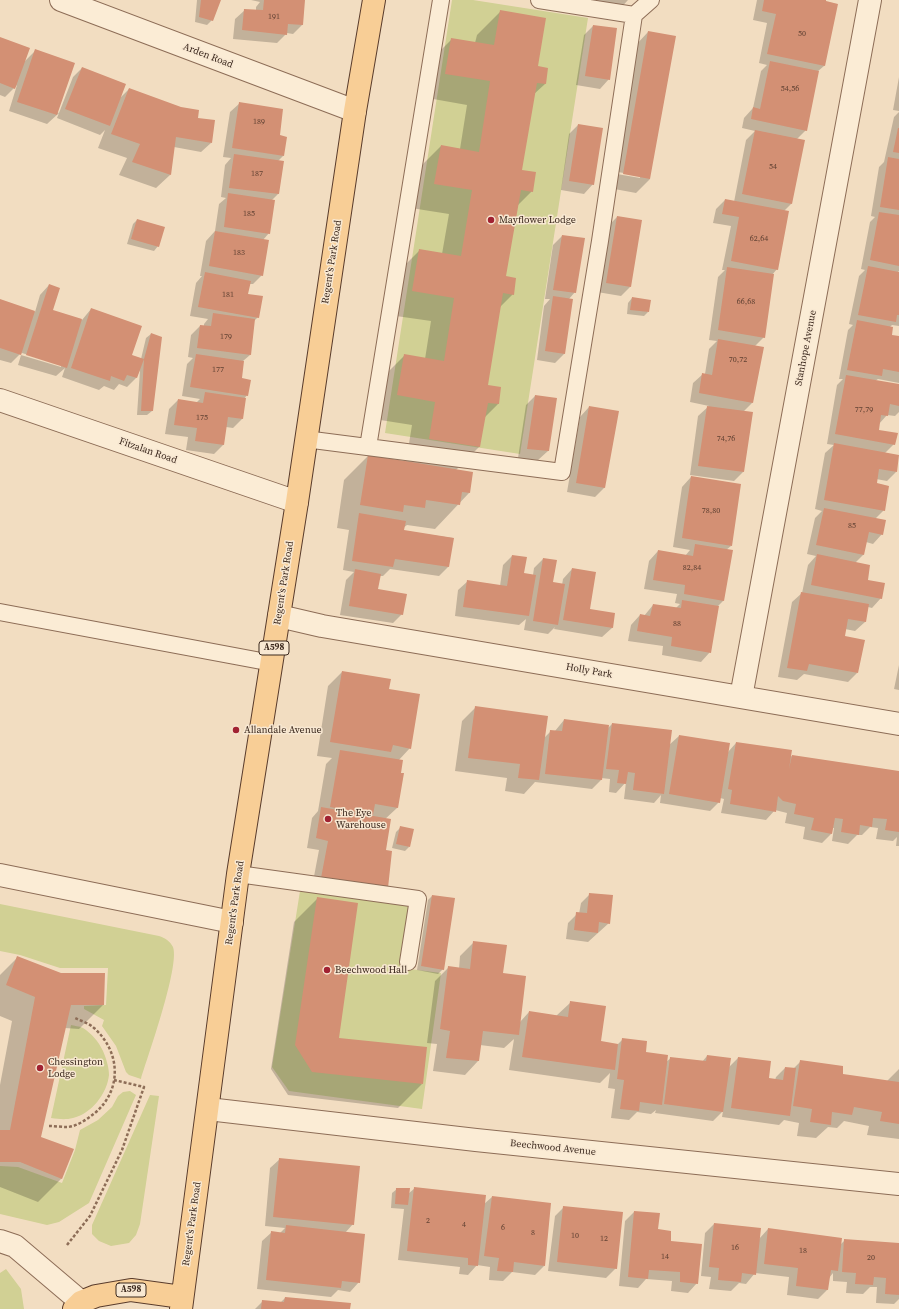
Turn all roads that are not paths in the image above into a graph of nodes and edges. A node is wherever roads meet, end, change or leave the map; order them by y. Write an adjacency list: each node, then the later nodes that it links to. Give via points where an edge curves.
1 (61, 0): 8 (street, Arden Road)
2 (374, 0): 8 (main road, Regent's Park Road / A598)
3 (441, 0): 11 (lane)
4 (539, 0): 7 (lane)
5 (651, 0): 7 (lane)
6 (870, 0): 16 (street, Stanhope Avenue)
7 (634, 15): 11 (lane, via 562,472)
8 (355, 111): 10 (main road, Regent's Park Road / A598)
9 (0, 400): 12 (street, Fitzalan Road)
10 (305, 438): 11 (lane); 12 (main road, Regent's Park Road / A598)
11 (368, 447)
12 (297, 502): 14 (main road, Regent's Park Road / A598)
13 (0, 612): 15 (lane)
14 (279, 616): 15 (main road, Regent's Park Road / A598); 16 (street, Holly Park, via 322,626)
15 (272, 663): 18 (main road, Regent's Park Road / A598)
16 (741, 697): 17 (street, Holly Park)
17 (899, 724)
18 (238, 874): 20 (main road, Regent's Park Road / A598); 21 (lane, via 418,899)
19 (0, 875): 20 (street)
20 (232, 922): 22 (main road, Regent's Park Road / A598)
21 (408, 962)
22 (208, 1110): 23 (street, Beechwood Avenue); 25 (main road, Regent's Park Road / A598)
23 (899, 1184)
24 (0, 1241): 26 (street, via 15,1246)
25 (182, 1303): 26 (main road, A598, via 131,1290 96,1296)
26 (78, 1306)

